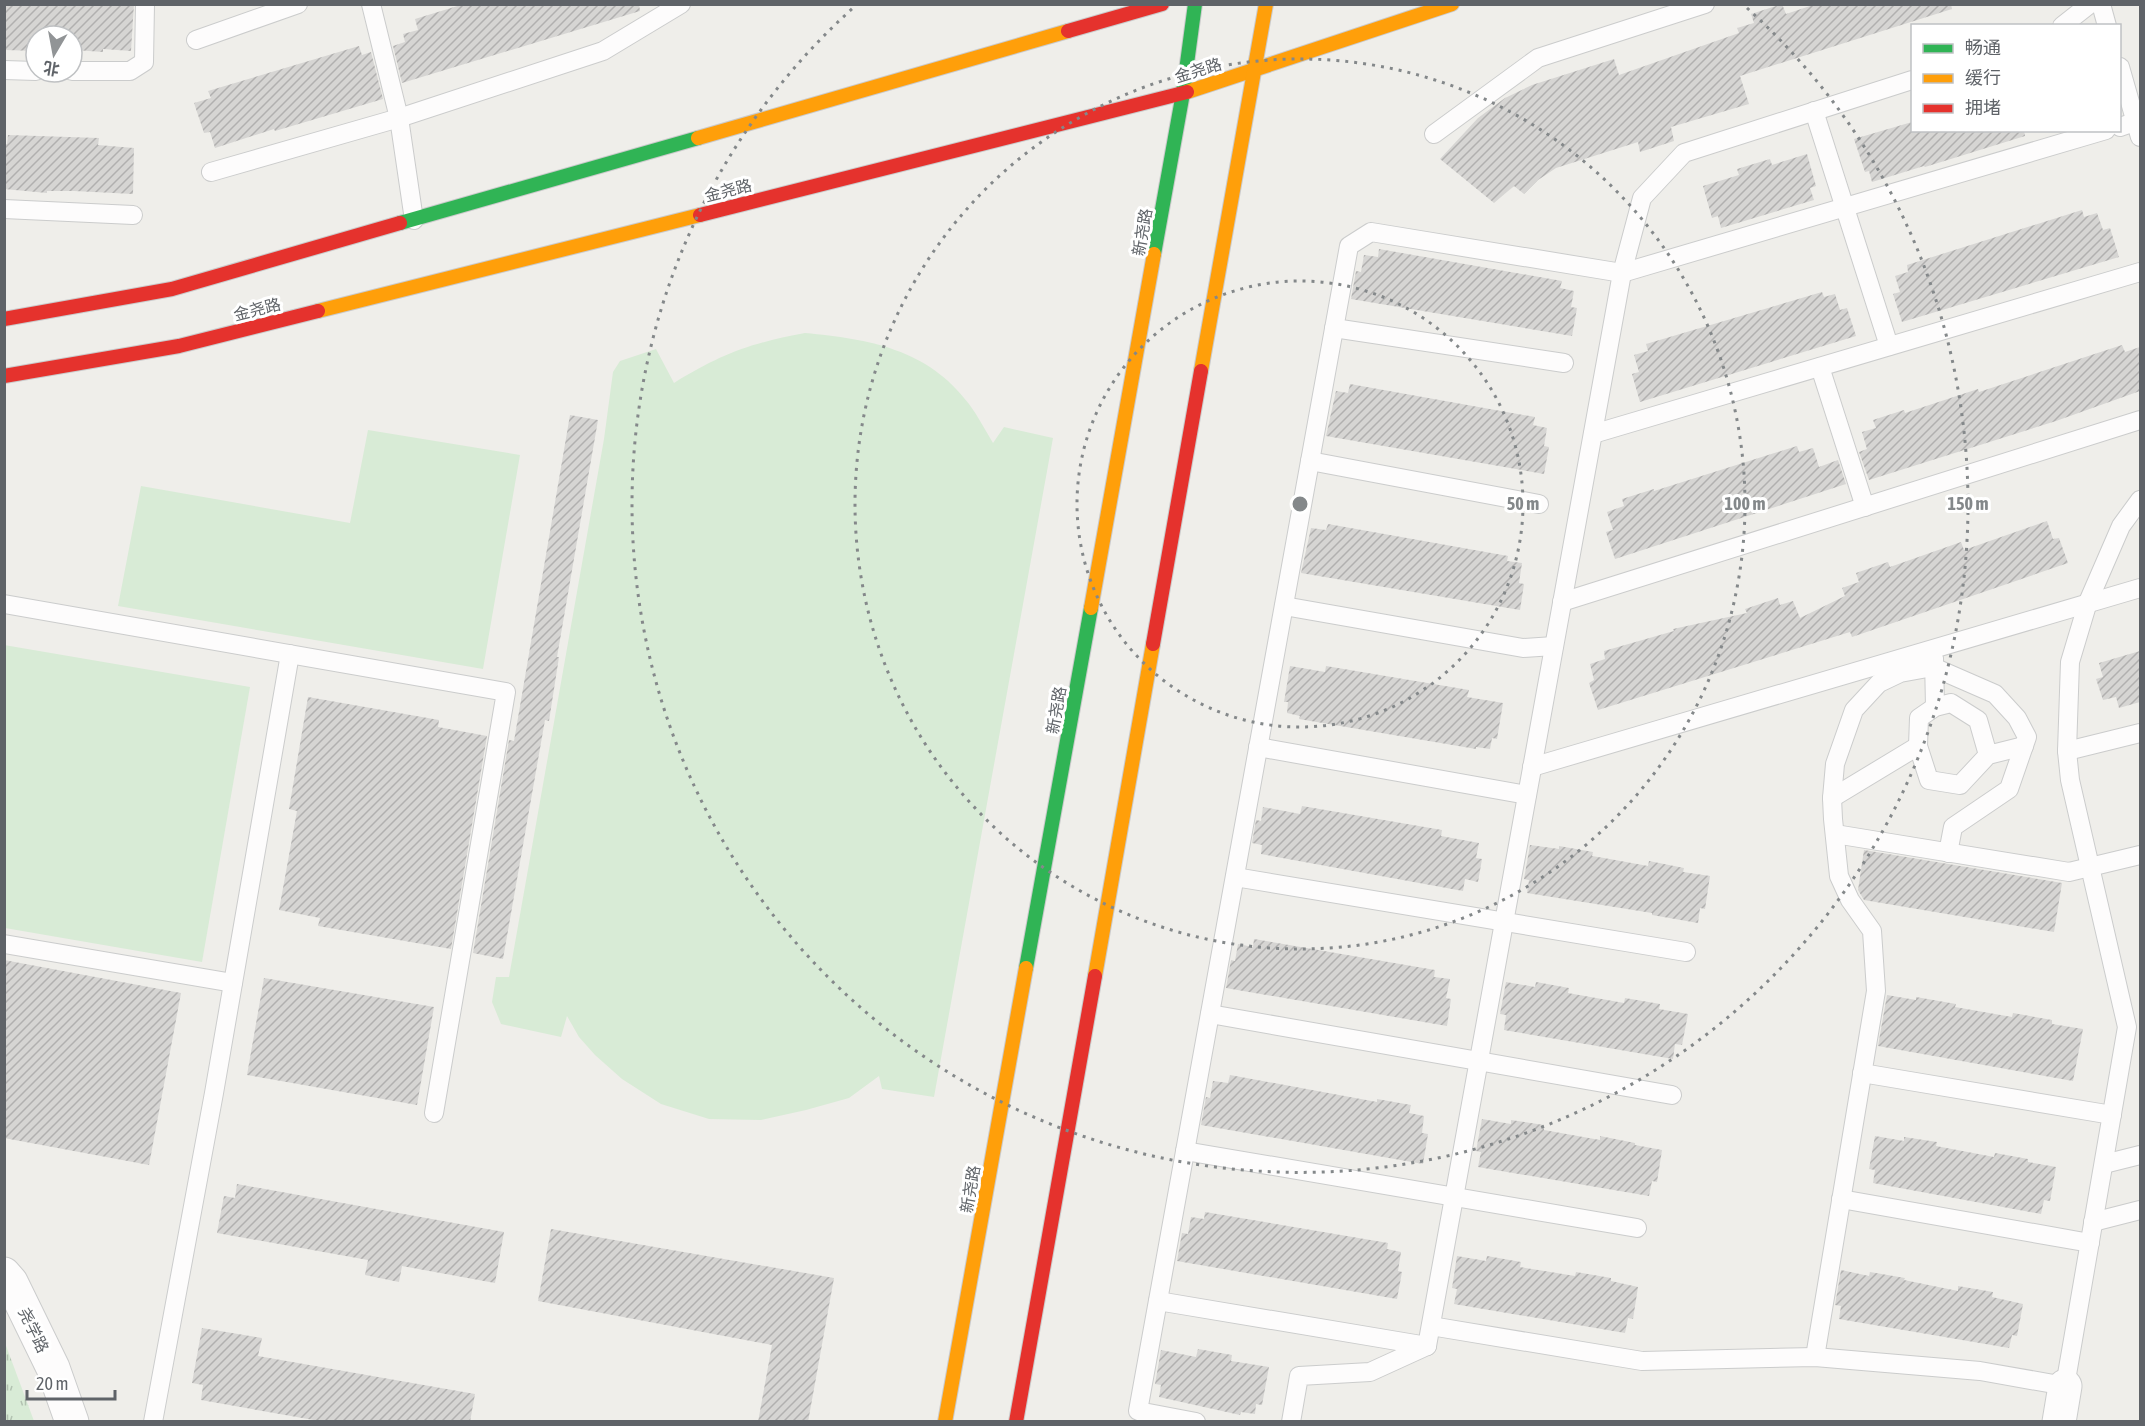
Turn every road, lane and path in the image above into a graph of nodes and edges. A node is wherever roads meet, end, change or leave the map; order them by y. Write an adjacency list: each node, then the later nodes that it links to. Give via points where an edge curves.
1 (145, 4): 17 (lane, via 144,62 130,71)
2 (298, 4): 14 (lane)
3 (371, 4): 23 (lane)
4 (1162, 4): 31 (main road)
5 (1195, 4): 21 (main road, 新尧路)
6 (1266, 4): 18 (main road)
7 (1452, 4): 18 (main road, 金尧路)
8 (1705, 4): 26 (lane, via 1538,58)
9 (2090, 4): 12 (lane)
10 (2101, 4): 13 (lane)
11 (673, 6): 23 (lane, via 603,51)
12 (2065, 24)
13 (2106, 24)
14 (196, 40)
15 (4, 70): 16 (lane)
16 (24, 70)
17 (84, 70)
18 (1254, 70): 21 (main road, 金尧路); 99 (main road)
19 (2121, 70): 24 (lane)
20 (1911, 80): 22 (lane)
21 (1183, 93): 39 (main road, 金尧路, via 179,346); 98 (main road, 新尧路)
22 (1814, 111): 28 (lane); 33 (lane, via 1684,153 1642,198)
23 (399, 118): 27 (lane); 31 (lane)
24 (2134, 127)
25 (2099, 132): 28 (lane)
26 (1434, 134)
27 (211, 172)
28 (1845, 207): 33 (lane); 36 (lane)
29 (4, 209): 30 (lane)
30 (133, 215)
31 (414, 220): 34 (main road, via 172,289)
32 (2140, 272): 36 (lane)
33 (1622, 273): 35 (lane, via 1371,232 1349,246); 41 (lane)
34 (4, 319)
35 (1334, 328): 37 (lane); 42 (lane)
36 (1889, 346): 38 (lane)
37 (1564, 363)
38 (1820, 367): 41 (lane); 45 (lane)
39 (4, 376)
40 (2140, 420): 45 (lane)
41 (1593, 434): 47 (lane)
42 (1310, 461): 44 (lane); 50 (lane)
43 (2140, 500): 48 (lane, via 2121,526)
44 (1539, 504)
45 (1865, 507): 47 (lane)
46 (2140, 588): 48 (lane)
47 (1562, 602): 51 (lane)
48 (2088, 602): 52 (lane); 60 (lane, via 2070,662)
49 (4, 604): 53 (lane)
50 (1284, 606): 51 (lane, via 1523,648); 59 (lane)
51 (1554, 646): 62 (lane)
52 (1936, 648): 54 (lane); 62 (lane)
53 (290, 654): 73 (lane); 79 (lane, via 506,692)
54 (1933, 667): 55 (lane); 58 (lane, via 1995,694 2017,718 2027,736); 64 (lane, via 1900,673 1879,683 1854,710 1835,764)
55 (1935, 707): 57 (lane, via 1919,718); 61 (lane, via 1951,703 1978,720)
56 (2140, 732): 60 (lane)
57 (1918, 746): 61 (lane, via 1929,780 1960,785); 64 (lane)
58 (2024, 746): 61 (lane); 66 (lane, via 2009,789 1953,827)
59 (1258, 747): 63 (lane); 69 (lane)
60 (2067, 751): 68 (lane)
61 (1988, 755)
62 (1532, 767): 63 (lane)
63 (1527, 795): 70 (lane)
64 (1832, 798): 65 (lane)
65 (1835, 834): 66 (lane); 77 (lane, via 1839,876 1872,932 1876,991)
66 (1948, 853): 68 (lane, via 2069,872)
67 (2140, 855): 68 (lane)
68 (2091, 867): 75 (lane)
69 (1235, 877): 70 (lane); 74 (lane)
70 (1504, 922): 72 (lane); 76 (lane)
71 (4, 944): 73 (lane)
72 (1686, 952)
73 (233, 983): 97 (lane)
74 (1210, 1014): 76 (lane); 81 (lane)
75 (2134, 1025): 80 (lane)
76 (1479, 1061): 78 (lane); 84 (lane)
77 (1862, 1073): 80 (lane); 85 (lane)
78 (1672, 1095)
79 (435, 1113)
80 (2112, 1115): 83 (lane)
81 (1185, 1151): 84 (lane); 91 (lane)
82 (2140, 1155): 83 (lane)
83 (2104, 1164): 87 (lane)
84 (1454, 1197): 88 (lane); 92 (lane)
85 (1841, 1199): 89 (lane); 94 (lane)
86 (2140, 1210): 87 (lane)
87 (2093, 1222): 89 (lane)
88 (1637, 1228)
89 (2090, 1243): 95 (lane)
90 (4, 1274): 96 (street, 尧学路, via 53,1368)
91 (1158, 1301): 93 (lane); 100 (lane, via 1138,1412)
92 (1431, 1326): 93 (lane); 94 (lane, via 1642,1361)
93 (1427, 1346): 101 (lane, via 1370,1372 1299,1376)
94 (1815, 1357): 95 (lane, via 1980,1371)
95 (2065, 1386): 102 (street)
96 (72, 1422)
97 (153, 1422)
98 (945, 1422)
99 (1016, 1422)
100 (1196, 1422)
101 (1291, 1422)
102 (2059, 1422)

